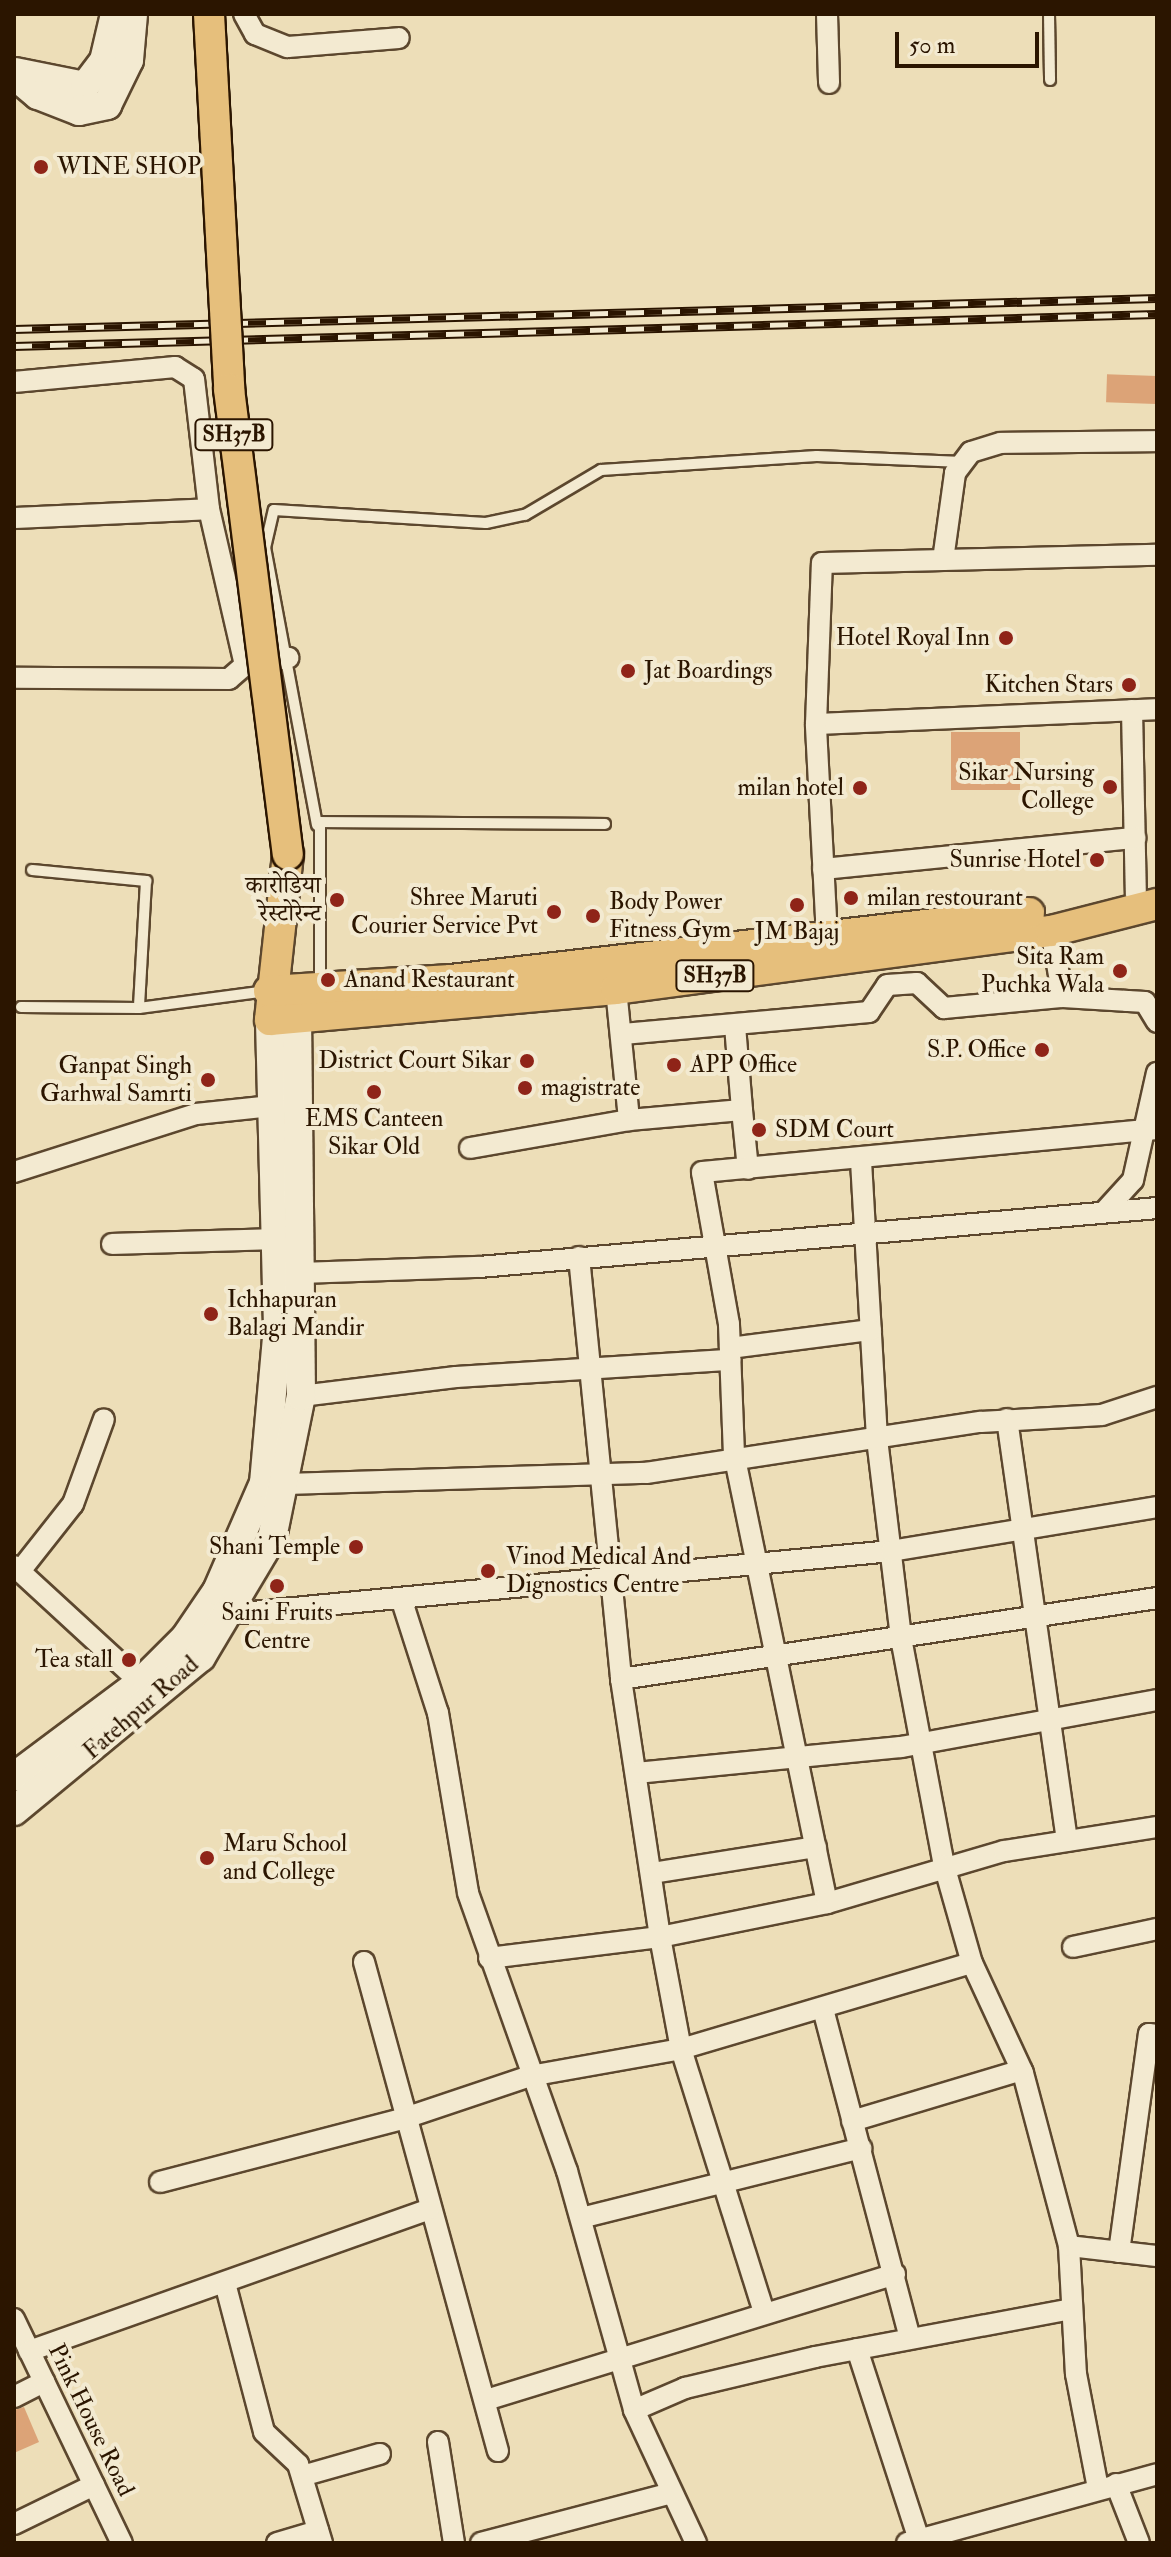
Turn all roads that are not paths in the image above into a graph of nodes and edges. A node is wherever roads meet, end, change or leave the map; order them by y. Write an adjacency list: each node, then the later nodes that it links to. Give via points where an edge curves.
1 (115, 14): 8 (street, via 104,61 85,86)
2 (133, 14): 8 (street, via 129,60 107,105 79,111 38,95)
3 (209, 14): 34 (main road, SH37B, bridge, via 229,389 288,854 283,921)
4 (244, 14): 7 (street, via 255,34 288,47)
5 (827, 14): 10 (street)
6 (1049, 14): 9 (lane)
7 (399, 38)
8 (14, 73)
9 (1050, 80)
10 (829, 83)
11 (14, 382): 14 (street, via 186,371 194,379)
12 (1157, 441): 13 (street, via 1001,443 971,452)
13 (963, 462): 17 (street, via 955,473); 18 (lane, via 817,456 601,470 525,515 486,523 274,510 265,548)
14 (209, 509): 15 (street); 19 (street)
15 (14, 518)
16 (1157, 555): 17 (street)
17 (943, 560): 23 (street, via 822,563)
18 (288, 658): 19 (street); 25 (lane)
19 (245, 665): 20 (street, via 229,679)
20 (14, 678)
21 (1157, 709): 22 (street)
22 (1132, 710): 23 (street); 26 (street)
23 (816, 724): 27 (street)
24 (605, 824): 25 (lane)
25 (317, 825): 34 (lane)
26 (1135, 838): 27 (street); 29 (street)
27 (823, 869): 31 (street)
28 (32, 870): 36 (lane, via 146,881)
29 (1150, 897): 30 (main road, SH37B); 31 (main road, SH37B)
30 (1051, 931): 32 (main road, SH37B); 33 (street)
31 (827, 937): 34 (main road, SH37B)
32 (616, 989): 34 (main road, SH37B); 39 (street)
33 (1063, 997): 37 (street, via 1145,1002); 38 (street, via 944,1008 917,983 887,985 869,1012)
34 (290, 1001): 36 (lane); 41 (street); 56 (street, Fatehpur Road)
35 (21, 1007): 36 (lane)
36 (139, 1008)
37 (1157, 1022)
38 (735, 1026): 39 (street); 42 (street)
39 (623, 1034): 43 (street)
40 (1157, 1073): 44 (street)
41 (272, 1106): 48 (street, via 196,1114); 52 (street)
42 (742, 1110): 43 (street); 47 (street)
43 (629, 1120): 45 (street)
44 (1153, 1129): 46 (street); 50 (street, via 1133,1180)
45 (470, 1148)
46 (861, 1161): 47 (street); 51 (street)
47 (748, 1169): 54 (street, via 702,1172)
48 (14, 1172)
49 (1157, 1208): 50 (street)
50 (1104, 1212): 51 (street)
51 (864, 1232): 54 (street); 57 (street)
52 (276, 1239): 53 (street); 81 (street, via 276,1375 264,1483 217,1591)
53 (112, 1244)
54 (713, 1246): 55 (street); 58 (street)
55 (579, 1257): 56 (street); 59 (street)
56 (303, 1273): 60 (street, Fatehpur Road)
57 (871, 1330): 58 (street); 64 (street)
58 (730, 1354): 59 (street); 65 (street)
59 (592, 1370): 60 (street, via 456,1377); 66 (street)
60 (301, 1396): 67 (street, Fatehpur Road)
61 (1156, 1404): 63 (street, via 1102,1415)
62 (104, 1419): 72 (street, via 73,1504 52,1539)
63 (1007, 1419): 64 (street); 69 (street)
64 (877, 1439): 65 (street); 70 (street)
65 (734, 1455): 66 (street); 71 (street)
66 (604, 1477): 67 (street); 73 (street)
67 (288, 1484): 76 (street, Fatehpur Road, via 272,1538)
68 (1157, 1507): 69 (street)
69 (1023, 1530): 70 (street); 77 (street)
70 (891, 1551): 71 (street); 78 (street)
71 (754, 1561): 73 (street); 79 (street)
72 (17, 1568): 81 (street)
73 (614, 1574): 74 (street); 80 (street)
74 (401, 1598): 76 (street); 98 (street, via 438,1713 468,1893)
75 (1157, 1598): 77 (street)
76 (231, 1614): 81 (street, Fatehpur Road, via 201,1657)
77 (1032, 1619): 78 (street); 83 (street)
78 (901, 1638): 79 (street); 84 (street)
79 (775, 1657): 80 (street); 85 (street)
80 (621, 1679): 86 (street)
81 (149, 1690): 87 (street); 88 (street, Fatehpur Road)
82 (1157, 1700): 83 (street)
83 (1050, 1718): 84 (street); 90 (street)
84 (918, 1744): 85 (street); 92 (street)
85 (796, 1759): 86 (street); 91 (street)
86 (636, 1773): 93 (street)
87 (14, 1777)
88 (14, 1811)
89 (1157, 1827): 90 (street)
90 (1067, 1841): 92 (street)
91 (816, 1847): 93 (street); 94 (street)
92 (944, 1865): 94 (street); 100 (street)
93 (652, 1873): 96 (street)
94 (827, 1903): 96 (street)
95 (1157, 1929): 97 (street)
96 (660, 1937): 98 (street); 103 (street)
97 (1073, 1947)
98 (489, 1958): 105 (street)
99 (364, 1962): 106 (street)
100 (972, 1963): 101 (street); 104 (street)
101 (823, 2009): 103 (street); 107 (street)
102 (1157, 2035): 114 (street, via 1149,2034)
103 (681, 2049): 105 (street); 110 (street)
104 (1022, 2070): 107 (street); 113 (street)
105 (530, 2076): 106 (street); 112 (street)
106 (405, 2118): 109 (street); 111 (street)
107 (852, 2121): 108 (street)
108 (861, 2148): 110 (street); 116 (street)
109 (160, 2182)
110 (727, 2185): 112 (street); 119 (street)
111 (429, 2209): 117 (street, via 302,2249); 127 (street)
112 (581, 2218): 124 (street)
113 (1069, 2246): 114 (street); 118 (street)
114 (1119, 2252): 115 (street)
115 (1157, 2256)
116 (895, 2274): 119 (street); 121 (street)
117 (225, 2283): 123 (street); 133 (street, via 264,2432 292,2454)
118 (1072, 2309): 121 (street); 135 (street, via 1076,2374)
119 (764, 2312): 124 (street)
120 (14, 2319): 123 (street, Pink House Road)
121 (910, 2338): 122 (street)
122 (857, 2349): 128 (street, via 685,2388); 139 (street)
123 (29, 2351): 125 (street, Pink House Road)
124 (621, 2357): 127 (street); 128 (street)
125 (44, 2382): 126 (street); 134 (street, Pink House Road)
126 (14, 2397)
127 (486, 2400): 130 (street)
128 (634, 2410): 136 (street)
129 (438, 2442): 142 (street)
130 (498, 2451)
131 (380, 2454): 133 (street)
132 (1157, 2474): 135 (street)
133 (302, 2476): 138 (street)
134 (94, 2485): 137 (street); 140 (street, Pink House Road)
135 (1107, 2486): 139 (street); 145 (street)
136 (672, 2493): 143 (street); 144 (street)
137 (14, 2524)
138 (320, 2537): 141 (street)
139 (913, 2541)
140 (122, 2543)
141 (277, 2543)
142 (454, 2543)
143 (481, 2543)
144 (696, 2543)
145 (1139, 2543)

